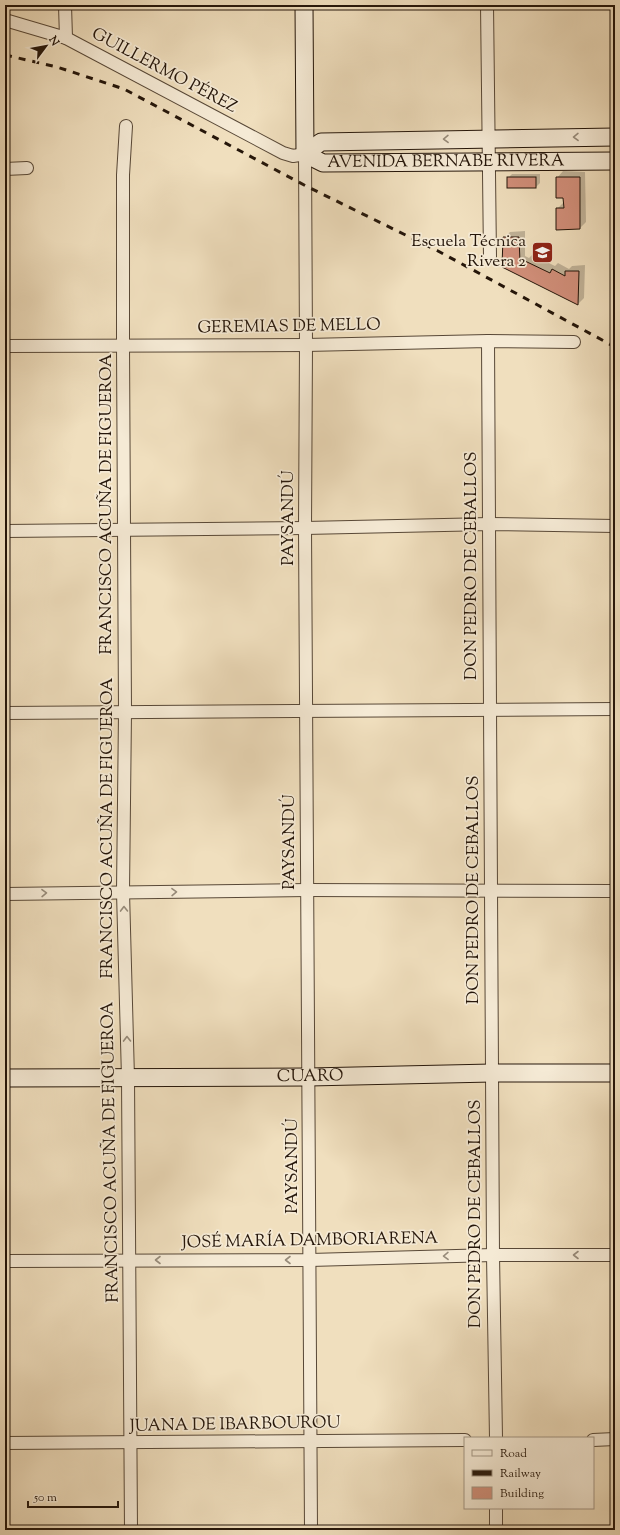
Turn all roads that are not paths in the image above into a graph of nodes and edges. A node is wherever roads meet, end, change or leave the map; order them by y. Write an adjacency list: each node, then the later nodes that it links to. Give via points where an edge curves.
1 (65, 5): 5 (street)
2 (304, 5): 9 (street)
3 (487, 5): 8 (street)
4 (5, 20): 5 (street, GUILLERMO PÉREZ)
5 (66, 38): 9 (street, GUILLERMO PÉREZ, via 283,154)
6 (126, 126): 19 (street, FRANCISCO ACUÑA DE FIGUEROA, via 123,175)
7 (615, 136): 8 (street, AVENIDA BERNABE RIVERA, one-way to 8)
8 (488, 138): 9 (street, AVENIDA BERNABE RIVERA, one-way to 9, via 322,142); 11 (street)
9 (305, 154): 11 (street, AVENIDA BERNABE RIVERA, via 323,163); 17 (street, PAYSANDÚ)
10 (615, 161): 11 (street, AVENIDA BERNABE RIVERA)
11 (489, 162): 14 (street)
12 (27, 168): 13 (street)
13 (5, 169)
14 (490, 257)
15 (488, 341): 16 (street, GEREMIAS DE MELLO); 17 (street, GEREMIAS DE MELLO); 20 (street, DON PEDRO DE CEBALLOS)
16 (574, 342)
17 (306, 345): 19 (street, GEREMIAS DE MELLO); 22 (street, PAYSANDÚ)
18 (5, 346): 19 (street, GEREMIAS DE MELLO)
19 (122, 346): 23 (street, FRANCISCO ACUÑA DE FIGUEROA)
20 (490, 524): 21 (street); 22 (street); 26 (street, DON PEDRO DE CEBALLOS)
21 (615, 526)
22 (305, 528): 23 (street); 27 (street, PAYSANDÚ)
23 (124, 529): 24 (street); 28 (street, FRANCISCO ACUÑA DE FIGUEROA)
24 (5, 531)
25 (615, 709): 26 (street)
26 (490, 710): 27 (street); 31 (street, DON PEDRO DE CEBALLOS)
27 (307, 711): 28 (street); 30 (street, PAYSANDÚ)
28 (125, 712): 29 (street); 33 (street, FRANCISCO ACUÑA DE FIGUEROA)
29 (5, 713)
30 (307, 890): 31 (street); 33 (street, one-way to 30); 37 (street, PAYSANDÚ)
31 (491, 891): 32 (street); 35 (street, DON PEDRO DE CEBALLOS)
32 (615, 891)
33 (123, 892): 34 (street, one-way to 33); 39 (street, FRANCISCO ACUÑA DE FIGUEROA, one-way to 33)
34 (5, 894)
35 (492, 1073): 36 (street, CUARO); 37 (street, CUARO); 40 (street, DON PEDRO DE CEBALLOS)
36 (615, 1073)
37 (309, 1077): 39 (street, CUARO); 43 (street, PAYSANDÚ)
38 (5, 1078): 39 (street, CUARO)
39 (128, 1078): 42 (street, FRANCISCO ACUÑA DE FIGUEROA)
40 (493, 1255): 41 (street, JOSÉ MARÍA DAMBORIARENA, one-way to 40); 43 (street, JOSÉ MARÍA DAMBORIARENA, one-way to 43); 45 (street, DON PEDRO DE CEBALLOS)
41 (615, 1255)
42 (130, 1260): 43 (street, JOSÉ MARÍA DAMBORIARENA, one-way to 42); 44 (street, JOSÉ MARÍA DAMBORIARENA); 51 (street, FRANCISCO ACUÑA DE FIGUEROA)
43 (310, 1260): 46 (street, PAYSANDÚ)
44 (5, 1261)
45 (496, 1437)
46 (312, 1440): 47 (street, JUANA DE IBARBOUROU); 51 (street, JUANA DE IBARBOUROU); 54 (street, PAYSANDÚ)
47 (464, 1440)
48 (594, 1440): 49 (street)
49 (615, 1440)
50 (5, 1443): 51 (street, JUANA DE IBARBOUROU)
51 (131, 1443): 53 (street, FRANCISCO ACUÑA DE FIGUEROA)
52 (496, 1509): 55 (street)
53 (131, 1530)
54 (311, 1530)
55 (496, 1530)

